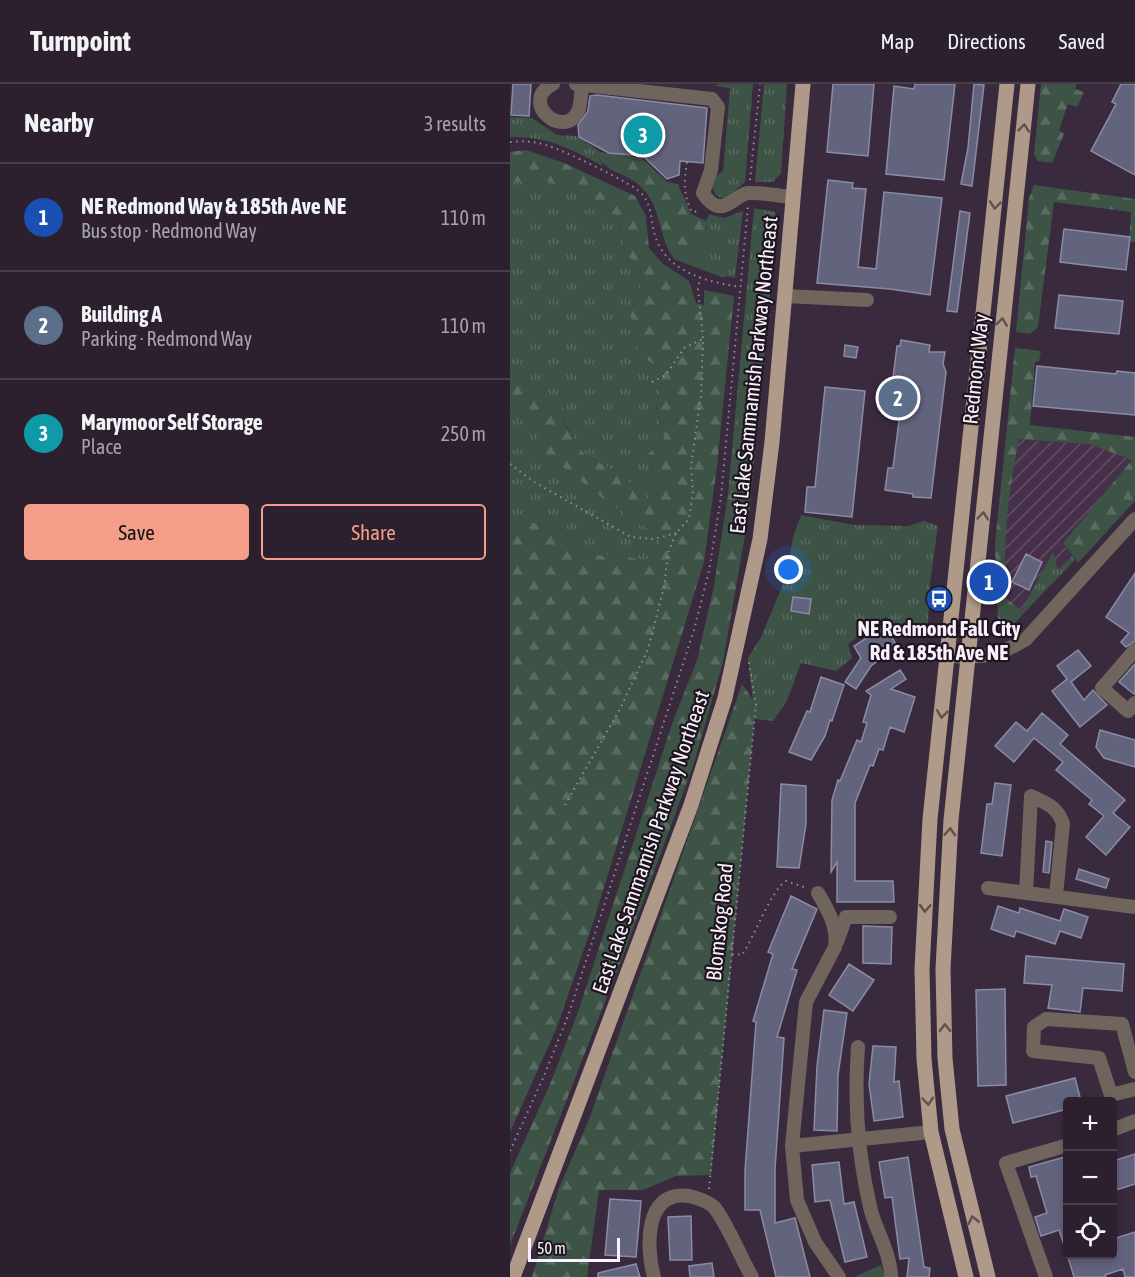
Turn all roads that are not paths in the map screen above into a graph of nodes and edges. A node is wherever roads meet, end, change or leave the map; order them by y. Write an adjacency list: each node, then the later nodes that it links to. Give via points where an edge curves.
1 (553, 84): 6 (street, via 545,90 541,102 545,115 557,122 575,115)
2 (576, 84): 6 (street)
3 (802, 84): 7 (main road, East Lake Sammamish Parkway Northeast)
4 (1007, 84): 12 (main road, Redmond Way, one-way to 12)
5 (1028, 84): 13 (main road, Redmond Way, one-way to 5)
6 (582, 85): 7 (street, via 712,99 718,107 711,170 704,193 708,200 726,205 750,193)
7 (792, 197): 8 (main road, East Lake Sammamish Parkway Northeast)
8 (785, 296): 9 (street); 31 (main road, East Lake Sammamish Parkway Northeast, via 760,539 725,698 691,805)
9 (867, 300)
10 (1135, 519): 13 (street, via 1026,639 1007,651)
11 (1135, 650): 14 (street, via 1102,688 1128,711)
12 (949, 656): 13 (street); 27 (main road, Redmond Way, one-way to 27, via 930,819 922,969)
13 (970, 658): 37 (main road, Redmond Way, one-way to 13, via 952,1129 945,1058 943,969 951,820)
14 (1135, 703)
15 (988, 888): 17 (street)
16 (818, 893): 21 (street, via 829,912)
17 (1026, 893): 18 (street); 18 (street, via 1031,796 1052,806 1063,824)
18 (1056, 895): 19 (street)
19 (1135, 906)
20 (890, 917): 21 (street, via 846,917)
21 (835, 947): 29 (street, via 806,1002)
22 (858, 1047): 28 (street, via 855,1090)
23 (1135, 1072): 24 (street, via 1122,1024 1046,1019 1034,1027 1033,1051 1099,1058 1111,1095)
24 (1135, 1089)
25 (1135, 1121): 26 (street)
26 (1117, 1128)
27 (931, 1132): 28 (street); 36 (main road, Redmond Way)
28 (859, 1142): 29 (street); 35 (street, via 871,1211)
29 (792, 1146): 34 (street, via 797,1200 815,1242)
30 (1063, 1146): 38 (street, via 1006,1163)
31 (513, 1277)
32 (654, 1277): 33 (street, via 650,1229 655,1209 663,1200 682,1195 699,1198 713,1207)
33 (752, 1277)
34 (839, 1277)
35 (891, 1277)
36 (966, 1277)
37 (988, 1277)
38 (1046, 1277)

